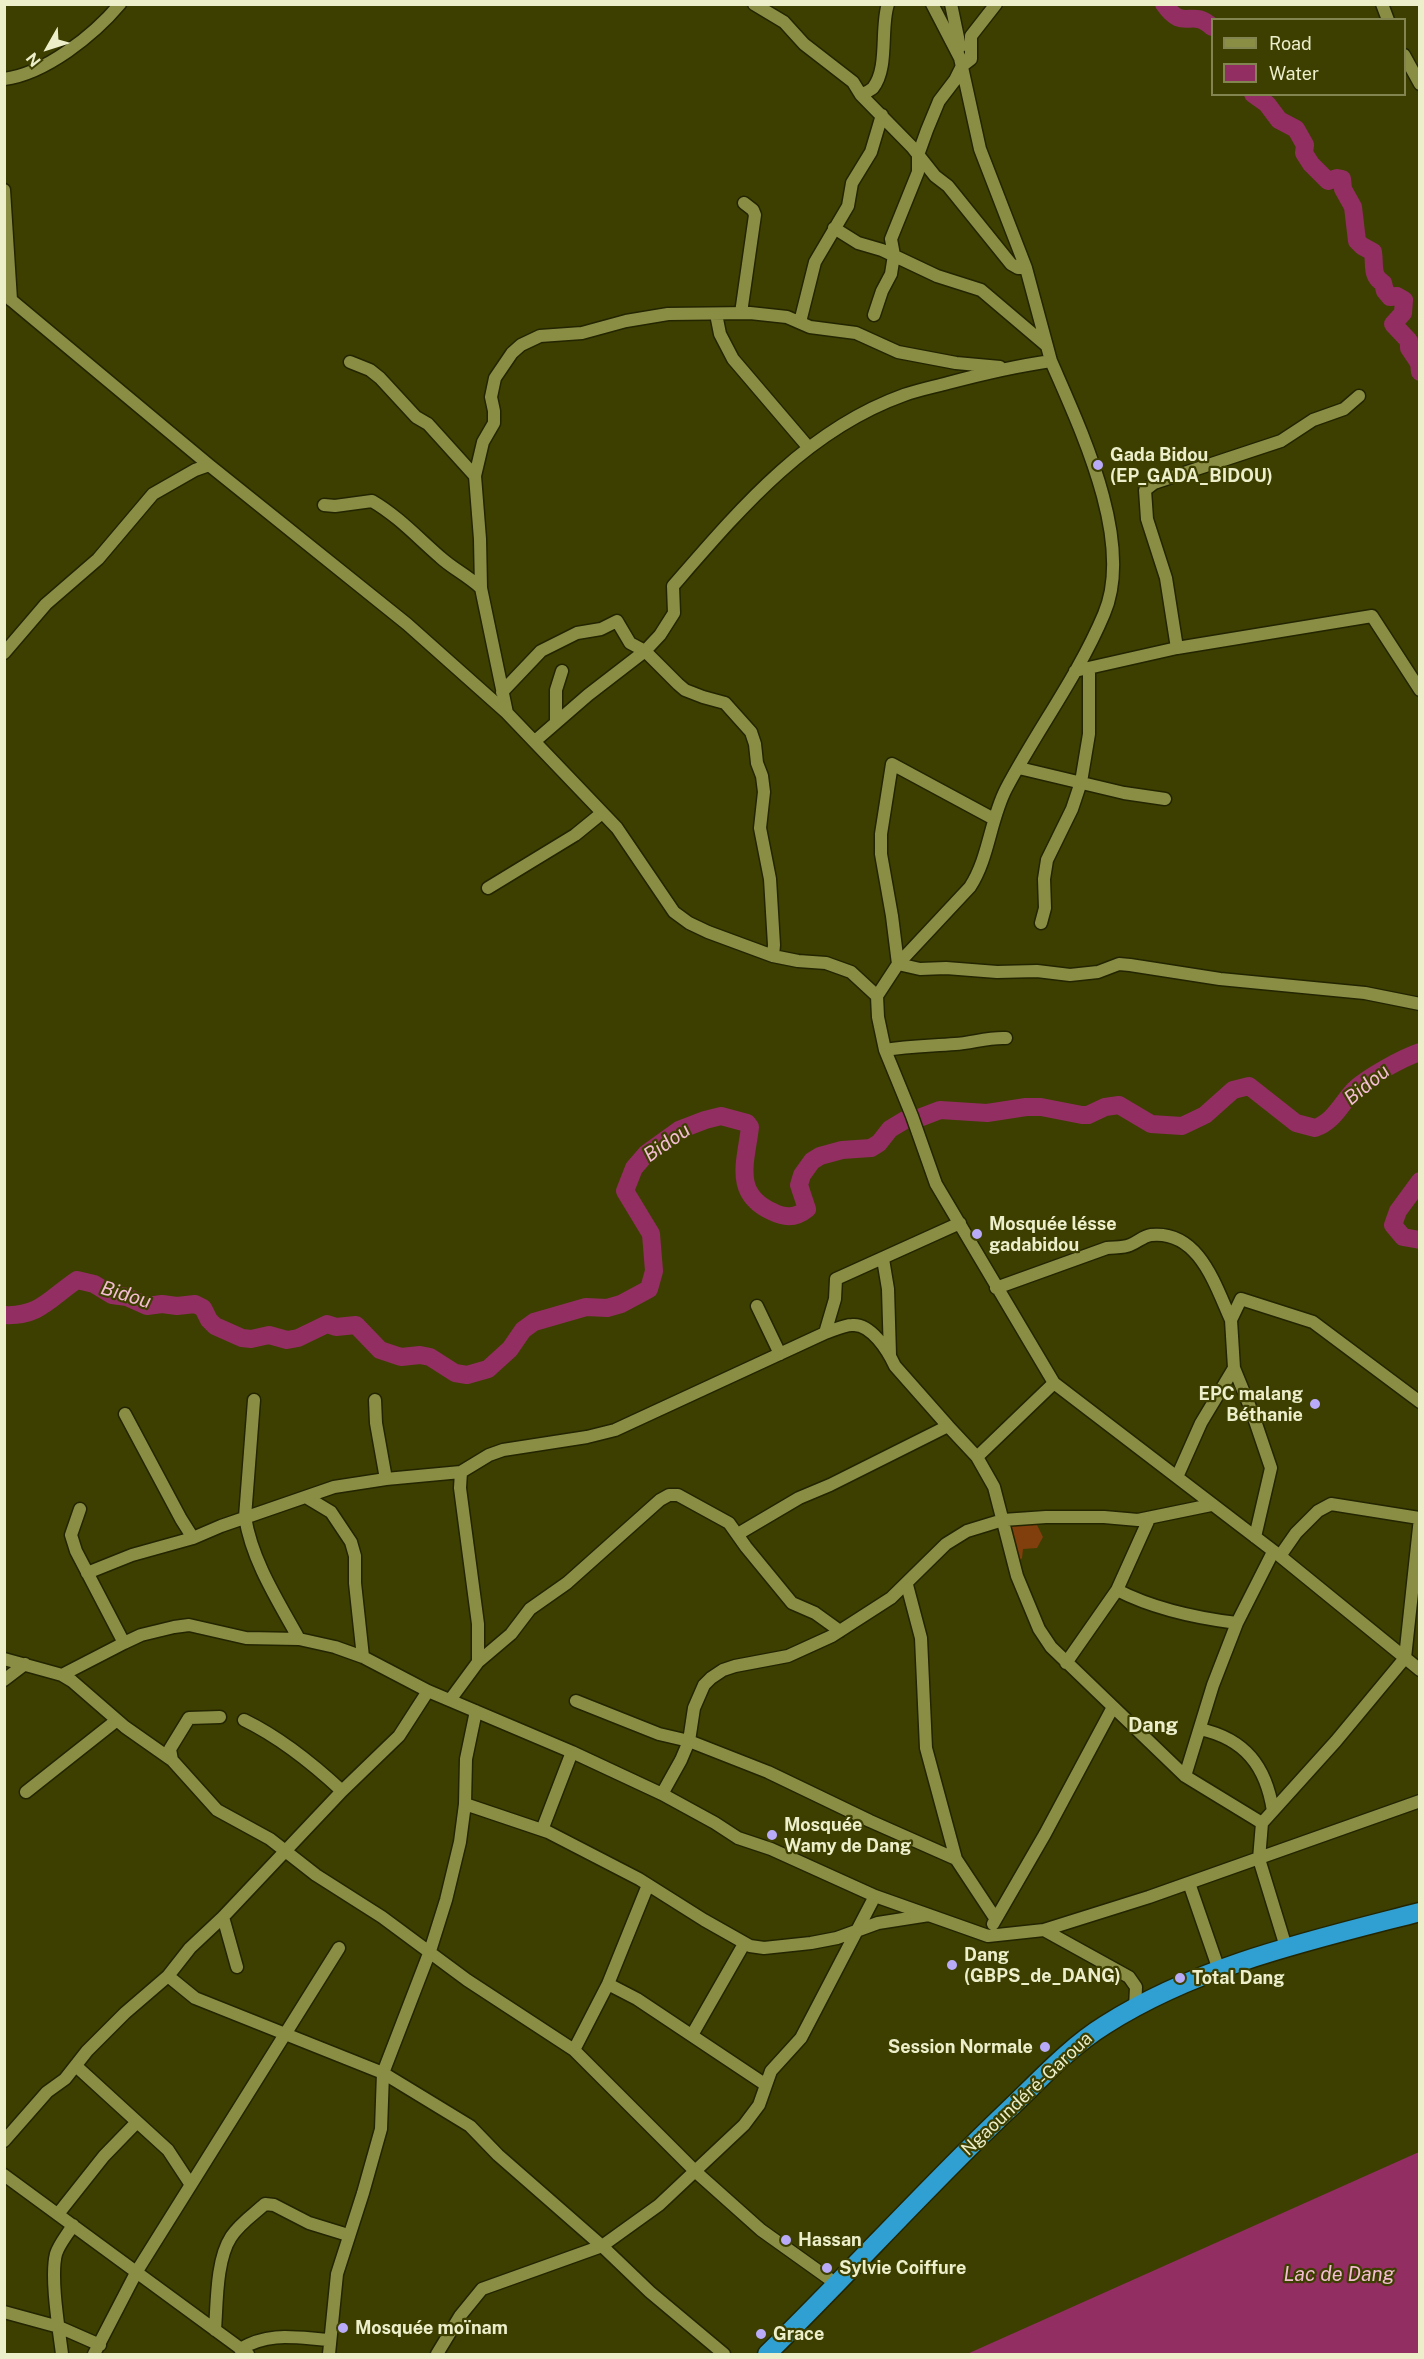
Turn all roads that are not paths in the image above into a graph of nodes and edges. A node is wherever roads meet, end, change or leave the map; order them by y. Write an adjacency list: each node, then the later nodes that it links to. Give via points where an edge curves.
1 (120, 4): 9 (street, via 103,24 67,51 27,75)
2 (754, 4): 11 (street, via 784,22 804,44 853,82)
3 (888, 4): 11 (street, via 882,64 873,88)
4 (932, 4): 8 (street)
5 (951, 4): 8 (street, via 963,53)
6 (996, 4): 8 (street, via 971,36 971,59)
7 (1406, 59): 10 (street)
8 (962, 66): 13 (street, via 939,101); 18 (street, via 980,149)
9 (4, 79)
10 (1419, 84)
11 (861, 95): 12 (street)
12 (882, 115): 13 (street); 16 (street, via 871,152 852,183 848,206)
13 (918, 155): 17 (street, via 918,172 891,240); 18 (street, via 951,189 1011,264)
14 (4, 190): 19 (street)
15 (744, 203): 20 (street, via 754,215)
16 (834, 228): 17 (street, via 858,243); 23 (street, via 815,262)
17 (894, 255): 22 (street, via 891,274); 24 (street, via 937,276 981,290)
18 (1026, 268): 24 (street)
19 (8, 297): 30 (street)
20 (741, 313): 21 (street); 23 (street)
21 (716, 314): 29 (street, via 720,334 734,359); 31 (street, via 668,314 582,333 540,336 521,345 495,378 491,397 494,423 483,441)
22 (874, 315)
23 (800, 322): 27 (street, via 856,333 898,352)
24 (1047, 346): 25 (street)
25 (1051, 361): 27 (street); 38 (street, via 1092,466 1113,543 1112,582 1105,612)
26 (350, 362): 31 (street, via 380,378)
27 (1007, 368): 29 (street, via 904,395 828,433)
28 (1359, 396): 34 (street, via 1344,409 1313,420 1281,441 1154,483 1145,490 1147,519 1166,578)
29 (809, 448): 35 (street, via 741,508 673,586 671,622)
30 (209, 465): 36 (street, via 153,494 98,559 46,604); 42 (street, via 407,624)
31 (475, 476): 33 (street)
32 (324, 505): 33 (street, via 372,501)
33 (481, 588): 41 (street)
34 (1177, 648): 37 (street); 40 (street, via 1372,616)
35 (645, 651): 41 (street, via 630,643 619,622 614,621 601,629 577,633 536,654); 43 (street); 52 (street, via 685,690 730,707 753,738 764,792 760,828 770,879)
36 (4, 653)
37 (1089, 668): 38 (street); 46 (street, via 1089,734)
38 (1075, 671): 45 (street)
39 (562, 672): 43 (street, via 556,690)
40 (1419, 690)
41 (502, 692): 42 (street)
42 (507, 713): 44 (street)
43 (556, 721): 44 (street)
44 (535, 741): 48 (street)
45 (1019, 768): 46 (street); 49 (street)
46 (1081, 782): 47 (street); 51 (street, via 1045,867)
47 (1165, 799)
48 (602, 813): 50 (street); 52 (street, via 628,842 674,912 708,932)
49 (994, 819): 53 (street, via 978,875); 53 (street, via 892,764 881,854)
50 (488, 888)
51 (1041, 923)
52 (773, 956): 54 (street, via 826,963 851,972)
53 (898, 964): 54 (street); 55 (street, via 920,969 1070,975 1098,972 1119,964 1220,979 1365,993)
54 (877, 996): 57 (street)
55 (1419, 1004)
56 (1006, 1038): 57 (street)
57 (885, 1050): 58 (street, via 936,1184)
58 (960, 1223): 59 (street); 60 (street)
59 (883, 1259): 63 (street, via 836,1279 834,1306); 65 (street)
60 (996, 1288): 62 (street, via 1107,1248 1126,1247 1146,1236 1158,1235 1180,1240 1194,1250); 67 (street)
61 (757, 1306): 64 (street)
62 (1231, 1320): 66 (street); 70 (street, via 1241,1299 1313,1322)
63 (825, 1333): 64 (street); 65 (street, via 858,1325 873,1334)
64 (780, 1354): 74 (street, via 615,1430 503,1450)
65 (890, 1355): 72 (street, via 895,1366)
66 (1234, 1368): 75 (street, via 1201,1423); 86 (street, via 1271,1468)
67 (1054, 1383): 73 (street); 75 (street)
68 (254, 1400): 80 (street)
69 (375, 1400): 76 (street)
70 (1419, 1402)
71 (125, 1414): 85 (street)
72 (948, 1426): 73 (street); 84 (street, via 799,1498)
73 (977, 1456): 83 (street, via 994,1487)
74 (461, 1473): 76 (street); 99 (street, via 478,1624)
75 (1177, 1477): 78 (street)
76 (386, 1479): 77 (street, via 334,1487)
77 (306, 1497): 80 (street); 96 (street, via 332,1512 351,1542)
78 (1211, 1505): 82 (street); 86 (street)
79 (80, 1509): 88 (street, via 71,1535)
80 (245, 1517): 85 (street); 94 (street, via 258,1560)
81 (1419, 1518): 87 (street, via 1331,1504 1310,1518); 89 (street)
82 (1149, 1519): 83 (street); 91 (street)
83 (1003, 1520): 90 (street, via 967,1531 946,1544); 100 (street, via 1027,1604 1039,1629)
84 (738, 1534): 93 (street, via 792,1603 815,1612); 99 (street, via 714,1513 678,1495 669,1495 537,1604 511,1634)
85 (193, 1538): 88 (street)
86 (1255, 1538): 87 (street)
87 (1276, 1554): 92 (street); 97 (street)
88 (87, 1573): 95 (street)
89 (1417, 1580): 97 (street)
90 (907, 1585): 93 (street); 127 (street, via 921,1638 926,1748)
91 (1117, 1590): 92 (street, via 1172,1610); 100 (street)
92 (1237, 1623): 113 (street)
93 (840, 1631): 114 (street, via 805,1650 735,1666 711,1678 694,1708)
94 (299, 1639): 95 (street, via 246,1638 189,1625 141,1635); 96 (street)
95 (124, 1643): 103 (street)
96 (363, 1657): 105 (street)
97 (1405, 1658): 102 (street); 123 (street)
98 (4, 1659): 101 (street)
99 (478, 1662): 106 (street)
100 (1066, 1663): 108 (street)
101 (25, 1664): 103 (street); 104 (street)
102 (1419, 1670)
103 (62, 1675): 111 (street)
104 (4, 1680)
105 (428, 1691): 106 (street); 118 (street, via 399,1736)
106 (450, 1700): 109 (street)
107 (576, 1701): 114 (street, via 659,1734)
108 (1113, 1707): 117 (street); 135 (street)
109 (476, 1711): 115 (street); 122 (street, via 466,1759)
110 (220, 1717): 116 (street, via 189,1718 170,1749)
111 (117, 1720): 116 (street); 119 (street)
112 (244, 1720): 118 (street, via 310,1762)
113 (1200, 1728): 117 (street); 123 (street, via 1229,1738 1254,1760 1270,1790)
114 (689, 1741): 120 (street); 127 (street, via 768,1772)
115 (572, 1752): 120 (street); 125 (street)
116 (172, 1760): 126 (street, via 217,1810)
117 (1185, 1776): 124 (street)
118 (342, 1791): 126 (street)
119 (26, 1792)
120 (662, 1794): 131 (street, via 738,1838 771,1848)
121 (1419, 1801): 128 (street)
122 (465, 1804): 125 (street); 142 (street, via 460,1842)
123 (1273, 1811): 124 (street)
124 (1262, 1822): 128 (street)
125 (542, 1830): 130 (street)
126 (287, 1851): 134 (street); 142 (street, via 316,1875)
127 (956, 1859): 135 (street)
128 (1259, 1859): 129 (street); 140 (street)
129 (1189, 1883): 137 (street); 144 (street)
130 (648, 1885): 139 (street); 146 (street)
131 (875, 1896): 133 (street); 136 (street)
132 (1419, 1912): 140 (highway, Ngaoundéré-Garoua)
133 (931, 1915): 136 (street); 138 (street)
134 (223, 1917): 143 (street); 145 (street, via 190,1948)
135 (995, 1918): 138 (street)
136 (857, 1930): 139 (street, via 837,1938 783,1946); 153 (street, via 801,2038 771,2071)
137 (1044, 1930): 138 (street); 147 (street, via 1129,1977 1136,1987)
138 (988, 1936)
139 (744, 1944): 149 (street)
140 (1286, 1947): 144 (highway, Ngaoundéré-Garoua)
141 (339, 1948): 148 (street)
142 (430, 1951): 150 (street); 152 (street)
143 (237, 1967)
144 (1219, 1970): 147 (highway, Ngaoundéré-Garoua)
145 (168, 1976): 148 (street, via 195,1998); 151 (street, via 101,2036)
146 (608, 1984): 149 (street); 150 (street)
147 (1135, 2009): 164 (highway, Ngaoundéré-Garoua, via 1078,2043 968,2148)
148 (286, 2035): 152 (street); 158 (street)
149 (692, 2035): 153 (street)
150 (574, 2050): 156 (street)
151 (76, 2066): 154 (street); 155 (street)
152 (383, 2073): 161 (street, via 379,2138); 162 (street, via 470,2126)
153 (766, 2085): 156 (street, via 754,2113)
154 (137, 2121): 158 (street, via 168,2150); 159 (street)
155 (4, 2141)
156 (696, 2172): 162 (street); 164 (street, via 761,2230)
157 (4, 2175): 159 (street)
158 (191, 2185): 163 (street)
159 (58, 2214): 160 (street)
160 (73, 2225): 163 (street); 166 (street, via 56,2259)
161 (348, 2235): 167 (street, via 265,2204 231,2237 226,2249); 168 (street, via 337,2274)
162 (602, 2246): 173 (street, via 482,2289); 174 (street)
163 (137, 2271): 167 (street); 169 (street)
164 (838, 2285): 175 (highway, Ngaoundéré-Garoua)
165 (4, 2312): 166 (street)
166 (59, 2327): 169 (street); 171 (street)
167 (214, 2330): 170 (street)
168 (330, 2340): 170 (street, via 260,2338); 172 (street)
169 (97, 2350)
170 (244, 2352)
171 (62, 2355)
172 (328, 2355)
173 (437, 2355)
174 (724, 2355)
175 (767, 2355)

